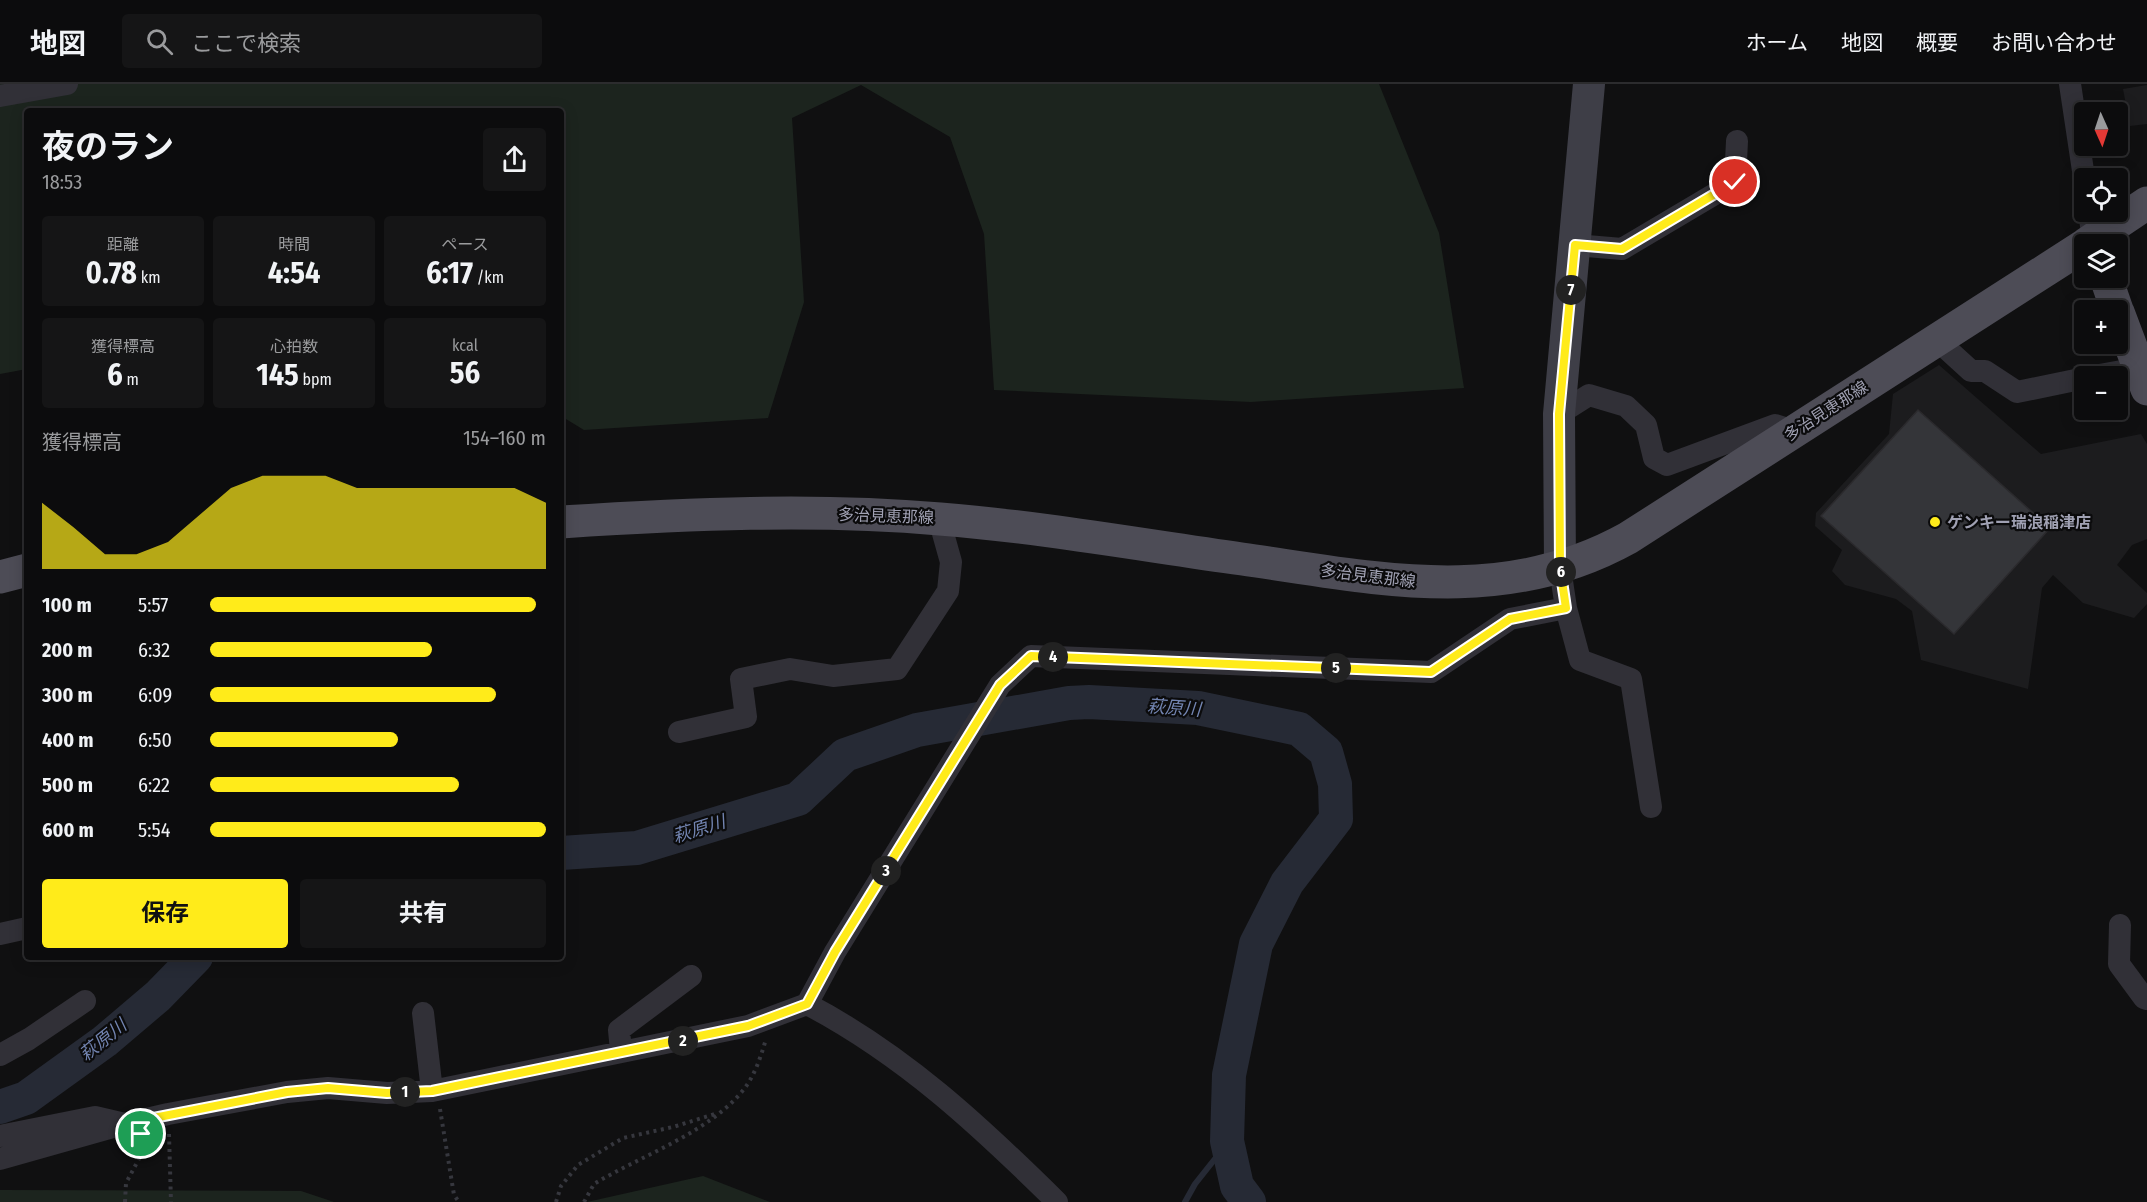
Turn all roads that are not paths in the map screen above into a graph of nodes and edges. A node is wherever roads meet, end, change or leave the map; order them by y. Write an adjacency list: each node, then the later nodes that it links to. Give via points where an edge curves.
1 (67, 84): 4 (street)
2 (1589, 84): 9 (street)
3 (2070, 84): 6 (street)
4 (0, 96)
5 (1737, 141): 9 (street, via 1735,182 1622,249)
6 (2083, 168)
7 (2147, 203): 8 (main road, 多治見恵那線)
8 (2095, 234)
9 (1575, 245): 15 (street)
10 (2074, 248): 12 (main road, 多治見恵那線)
11 (2128, 334): 13 (main road)
12 (1937, 340): 14 (street, via 1971,371 1985,370 2017,392); 16 (main road, 多治見恵那線)
13 (2141, 364)
14 (2074, 380)
15 (1559, 414): 16 (street, via 1589,395 1626,406 1646,425 1654,458 1667,465 1776,425); 19 (street)
16 (1794, 431): 19 (main road, 多治見恵那線, via 1628,538 1602,553)
17 (939, 519): 18 (main road, 多治見恵那線, via 782,512); 19 (main road, 多治見恵那線, via 1392,581 1506,580); 23 (street, via 951,562 948,591 897,669 833,675 789,669 741,679 746,717)
18 (564, 522)
19 (1560, 568): 22 (street)
20 (24, 571): 21 (main road)
21 (0, 577)
22 (1566, 608): 24 (street, via 1580,660 1631,679); 31 (street, via 1510,619 1431,672 1031,656 1000,685)
23 (679, 732)
24 (1651, 807)
25 (2120, 925): 29 (street, via 2119,963)
26 (24, 929): 27 (street)
27 (0, 934)
28 (691, 976): 33 (street, via 619,1030)
29 (2147, 999)
30 (85, 1000): 34 (street)
31 (807, 1004): 33 (street, via 736,1029); 39 (street, via 843,1023 936,1089)
32 (423, 1013): 35 (street)
33 (621, 1052): 35 (street)
34 (0, 1055)
35 (435, 1090): 36 (street, via 387,1093 328,1088 287,1092)
36 (132, 1122): 37 (street, via 95,1117); 38 (street)
37 (0, 1136)
38 (0, 1159)
39 (1057, 1202)

